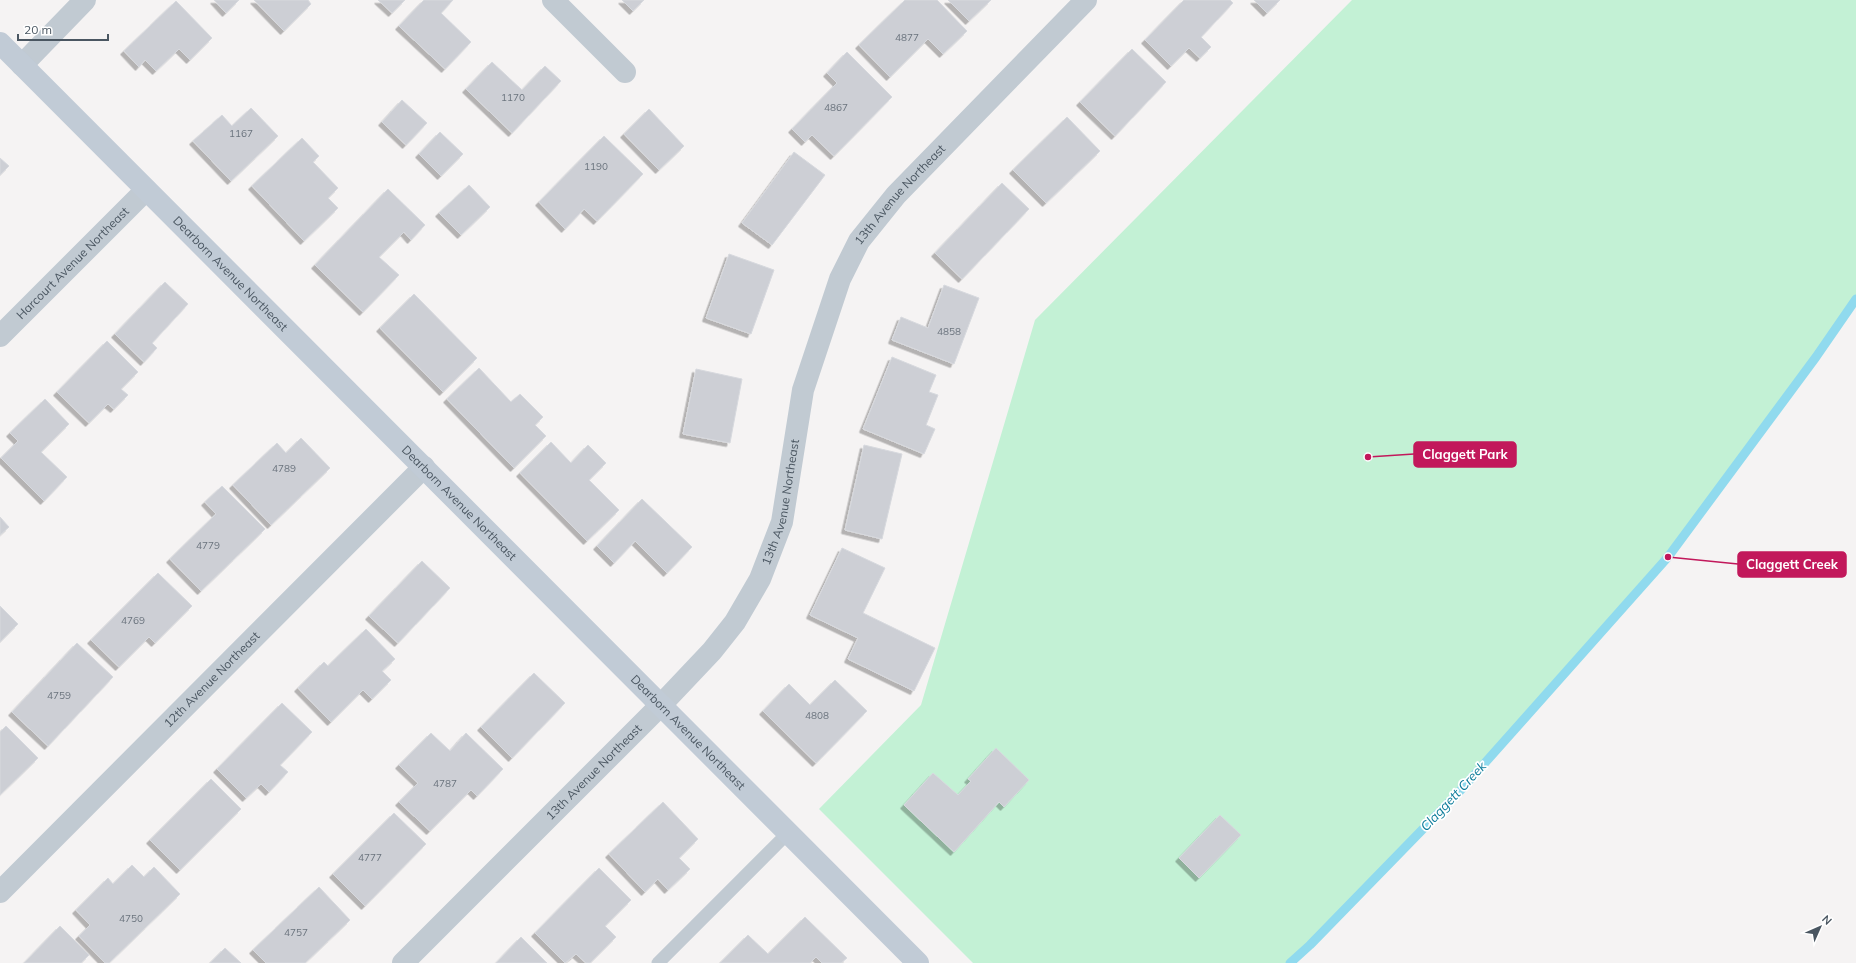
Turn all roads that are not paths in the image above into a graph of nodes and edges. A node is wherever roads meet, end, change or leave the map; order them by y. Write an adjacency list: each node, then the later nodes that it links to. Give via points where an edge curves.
1 (85, 0): 5 (street)
2 (553, 0): 6 (street)
3 (1086, 0): 10 (street, 13th Avenue Northeast, via 896,195 859,240 840,279 803,390 782,522 760,579 735,622 712,651)
4 (0, 43): 5 (street, Dearborn Avenue Northeast)
5 (22, 65): 7 (street, Dearborn Avenue Northeast)
6 (625, 72)
7 (146, 190): 8 (street, Harcourt Avenue Northeast); 9 (street, Dearborn Avenue Northeast)
8 (0, 336)
9 (424, 467): 10 (street, Dearborn Avenue Northeast); 12 (street, 12th Avenue Northeast)
10 (660, 706): 11 (street, Dearborn Avenue Northeast); 13 (street, 13th Avenue Northeast)
11 (788, 833): 14 (lane); 15 (street, Dearborn Avenue Northeast)
12 (0, 892)
13 (403, 963)
14 (658, 963)
15 (918, 963)

